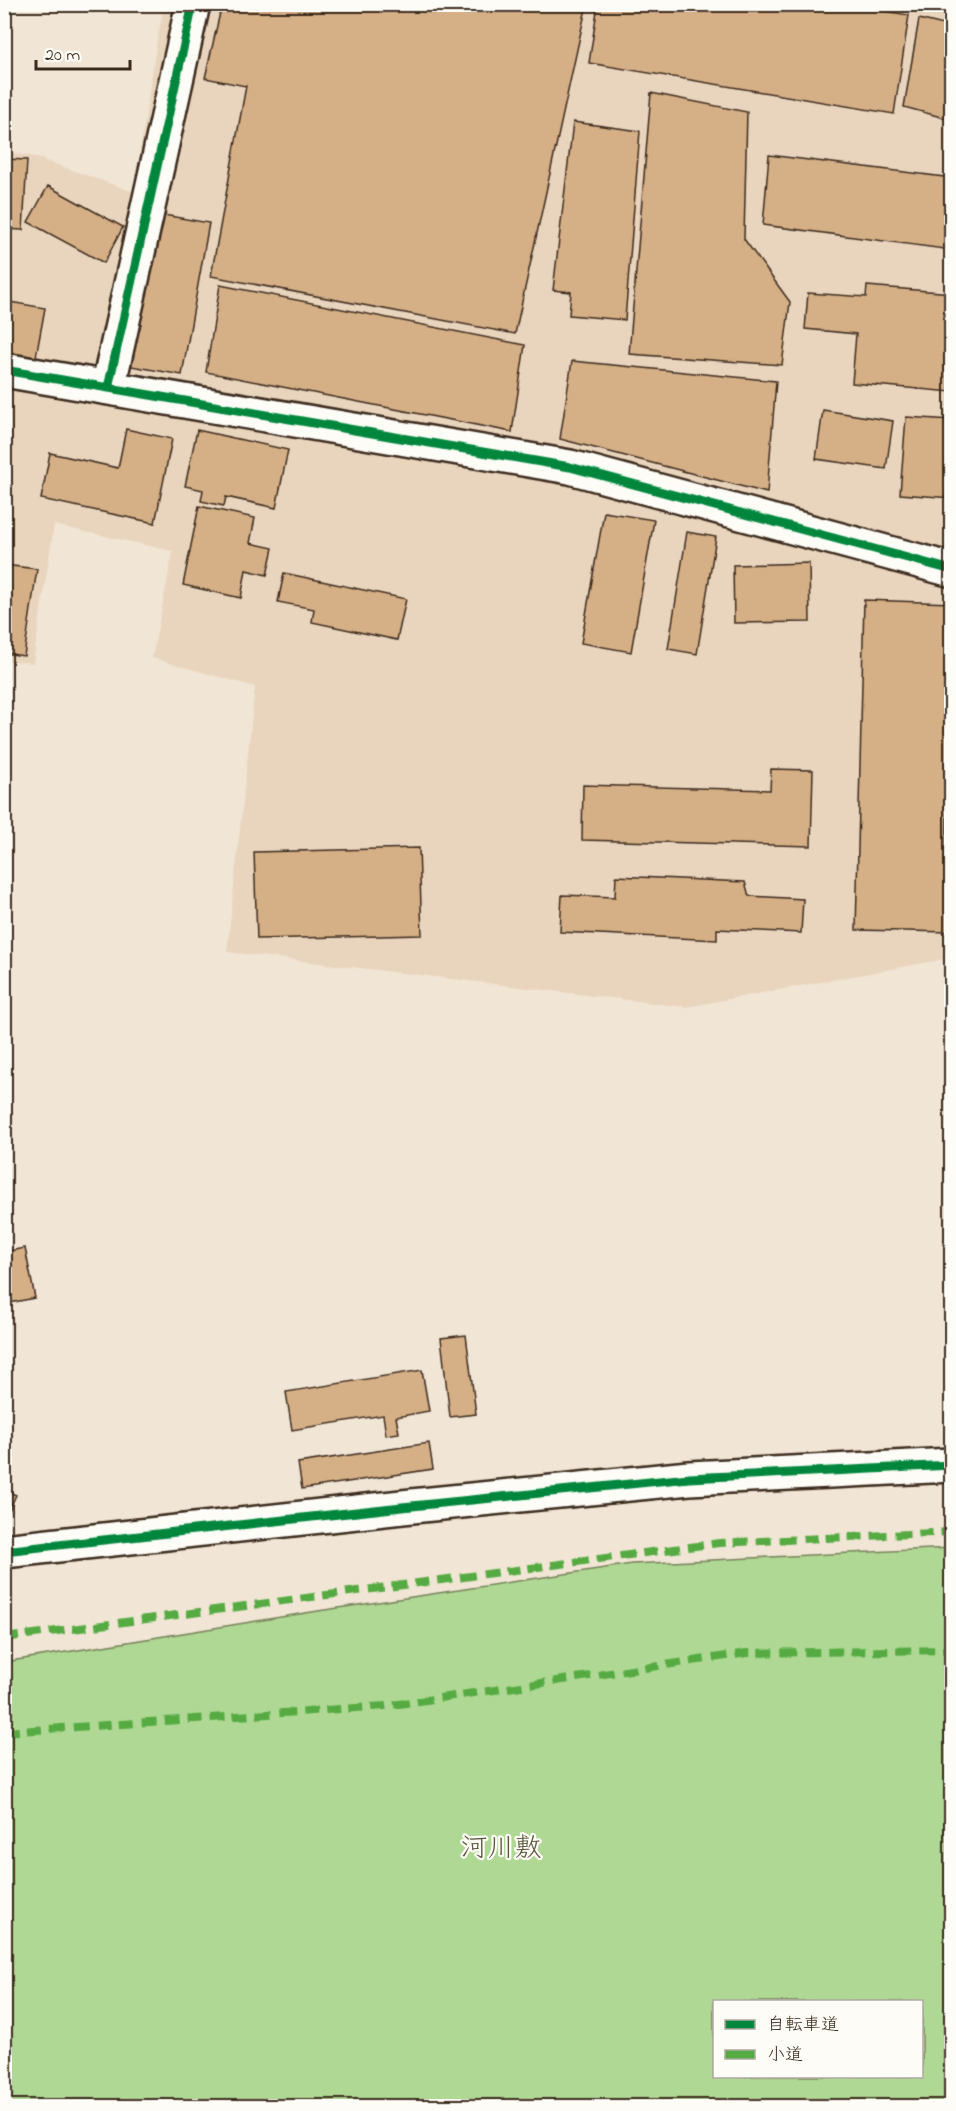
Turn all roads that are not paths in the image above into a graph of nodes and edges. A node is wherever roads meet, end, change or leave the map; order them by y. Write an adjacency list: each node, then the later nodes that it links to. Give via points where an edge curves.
1 (193, 4): 3 (street)
2 (4, 370): 3 (street)
3 (108, 388): 4 (street, via 570,467)
4 (951, 570)
5 (951, 1464): 6 (street, via 689,1478)
6 (4, 1551)

